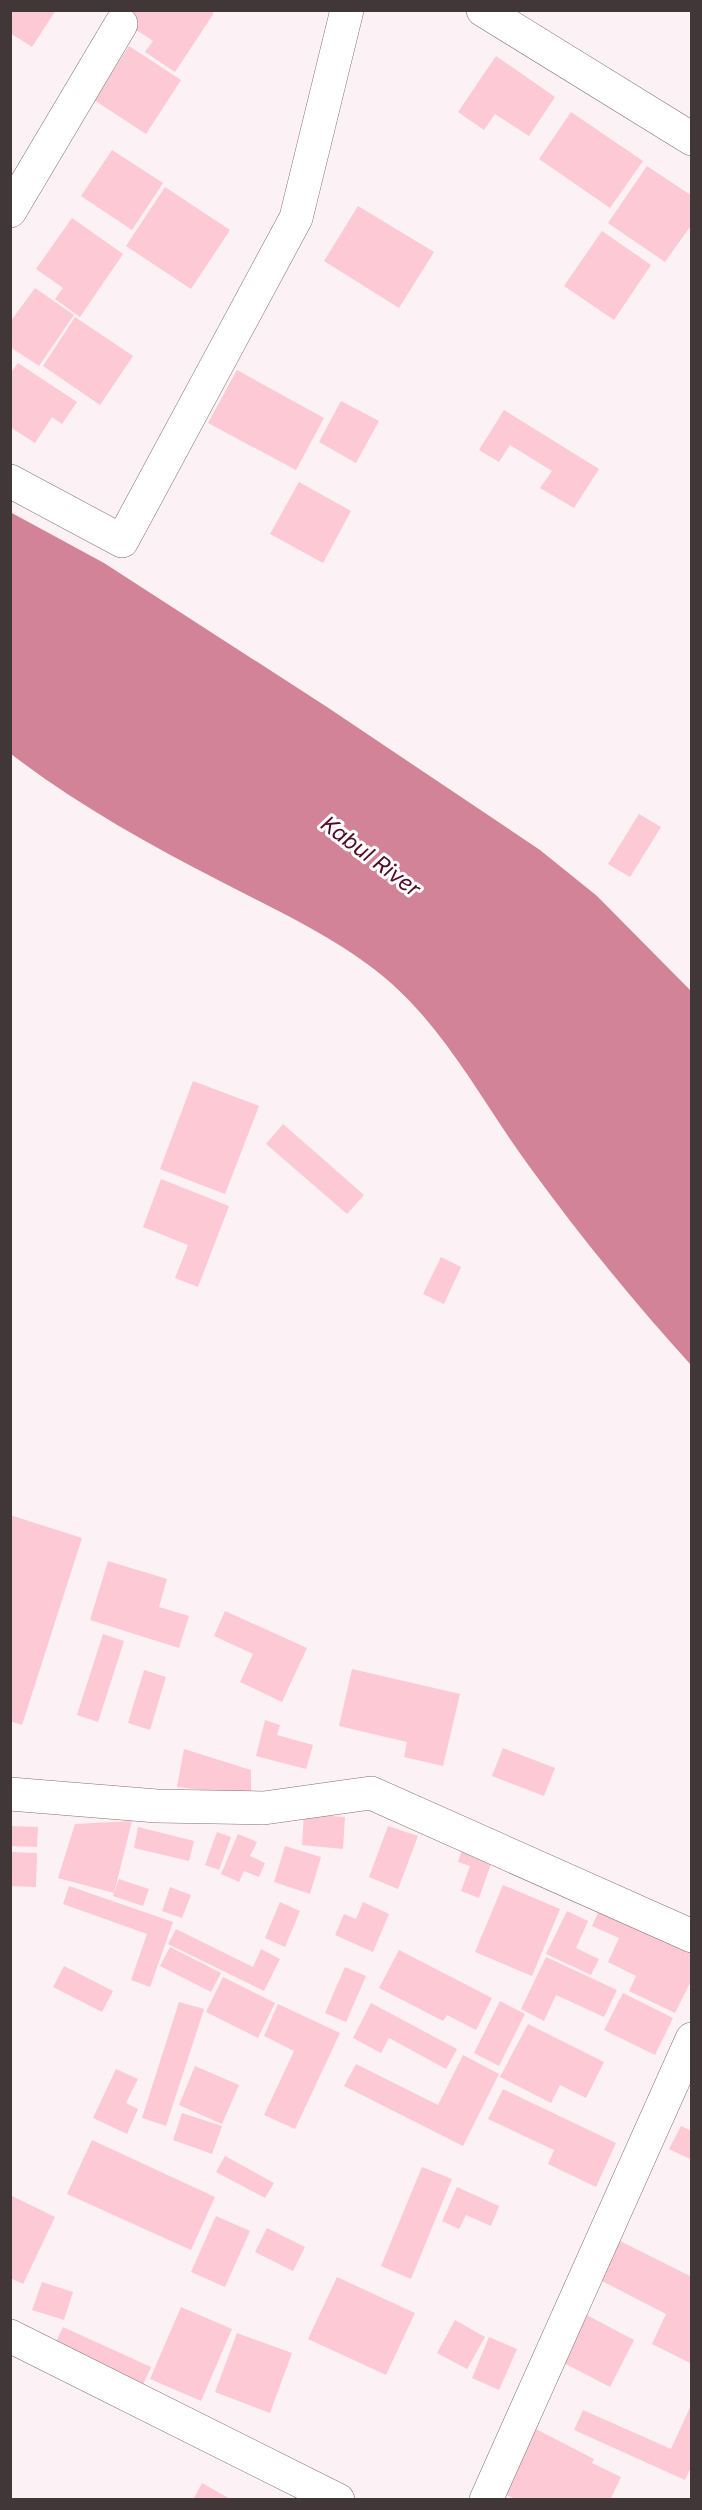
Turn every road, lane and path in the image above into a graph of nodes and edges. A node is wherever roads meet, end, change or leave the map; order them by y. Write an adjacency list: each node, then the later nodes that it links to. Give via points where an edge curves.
1 (347, 10): 6 (street, via 296,218 122,541)
2 (483, 10): 4 (street)
3 (120, 24): 5 (street)
4 (692, 139)
5 (10, 211)
6 (10, 481)
7 (10, 1794): 8 (street, via 157,1806 264,1808 371,1793)
8 (692, 1936)
9 (692, 2039): 12 (street)
10 (10, 2336): 11 (street)
11 (338, 2499)
12 (486, 2499)

